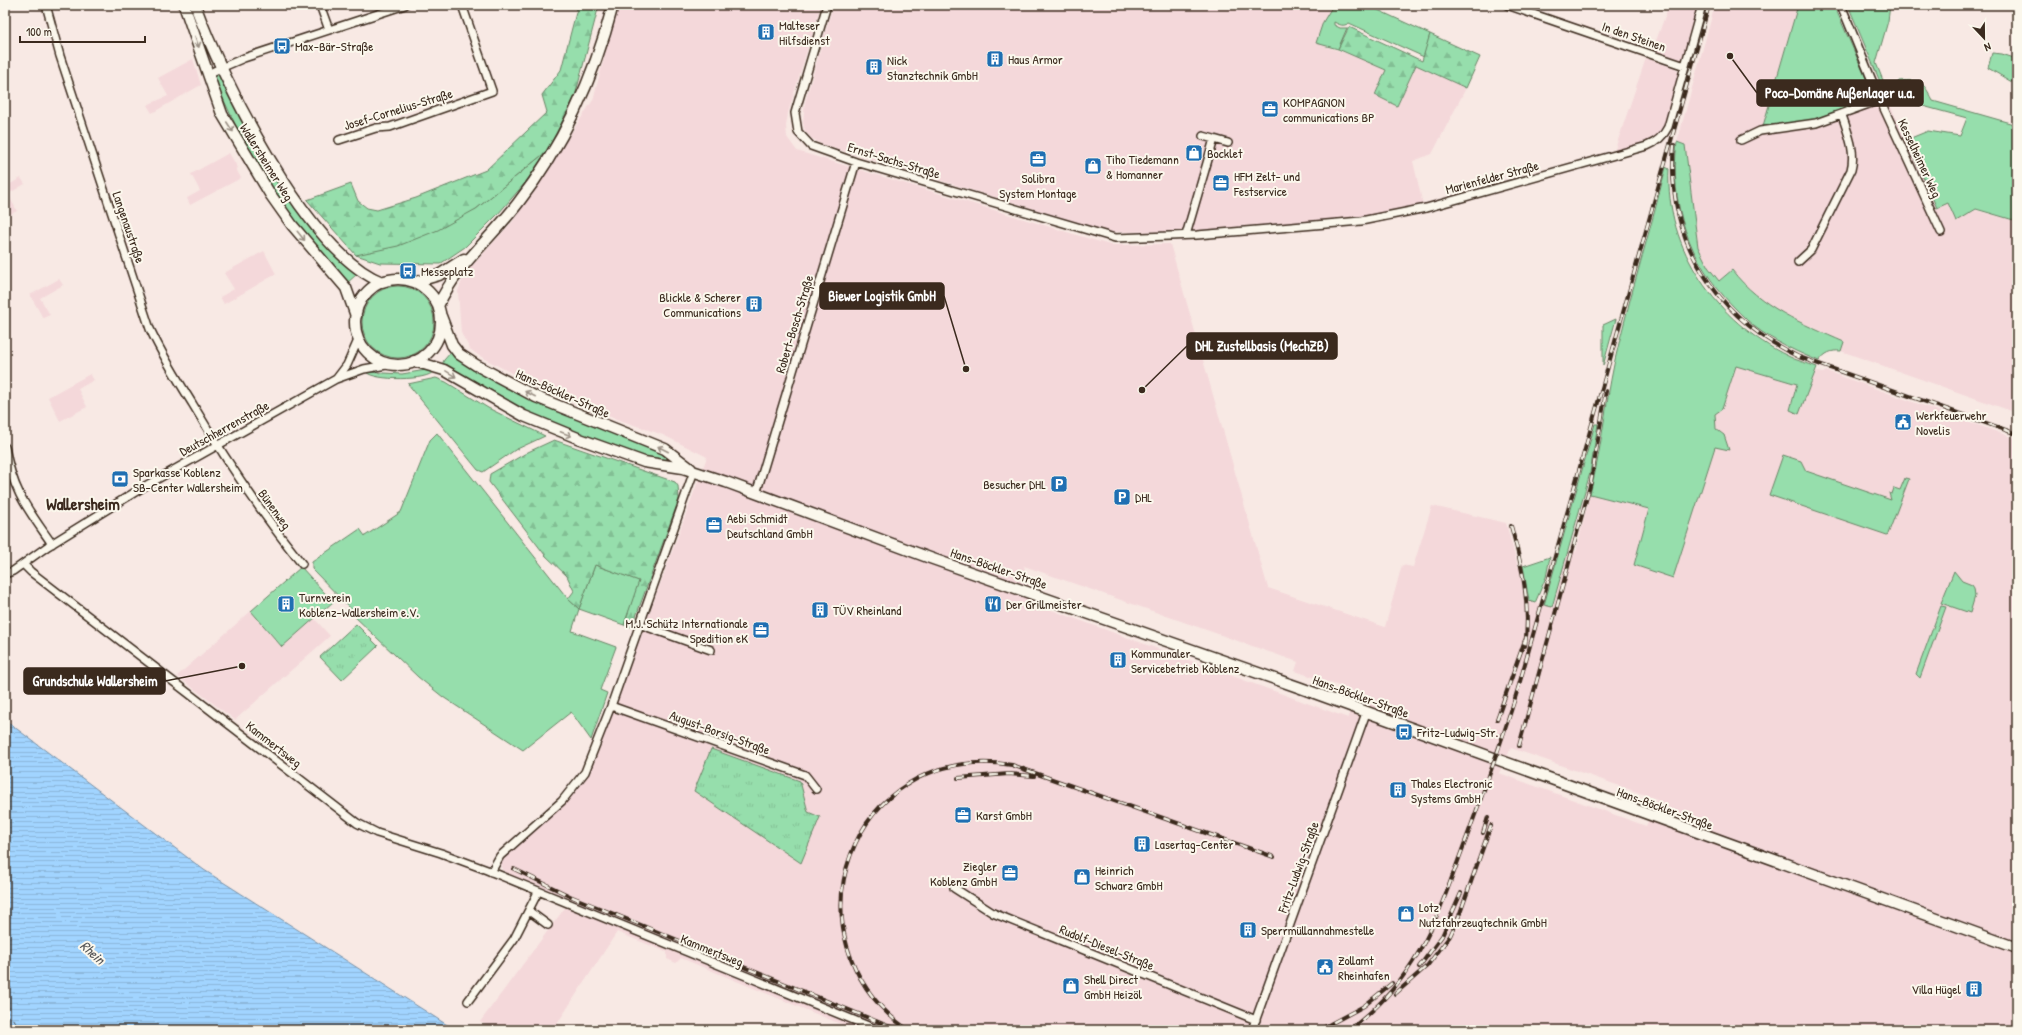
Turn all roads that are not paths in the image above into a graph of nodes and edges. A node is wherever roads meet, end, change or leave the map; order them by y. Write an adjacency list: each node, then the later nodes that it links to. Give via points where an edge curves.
1 (46, 5): 38 (street, Langenaustraße, via 60,56 150,329)
2 (184, 5): 15 (main road, Wallersheimer Weg, one-way to 15)
3 (195, 5): 14 (main road, Wallersheimer Weg)
4 (320, 5): 12 (street)
5 (405, 5): 12 (street)
6 (462, 5): 20 (street, Josef-Cornelius-Straße, via 492,91 390,127 376,128)
7 (613, 5): 27 (main road, via 585,92 558,146 518,204)
8 (827, 5): 23 (street, Ernst-Sachs-Straße, via 798,100 796,123 798,132 811,146)
9 (1507, 5): 13 (street, In den Steinen)
10 (1702, 5): 13 (street, Marienfelder Straße)
11 (1841, 5): 16 (street, Kesselheimer Weg)
12 (329, 30): 14 (street)
13 (1684, 66): 25 (street, Marienfelder Straße, via 1668,128 1664,136 1647,146 1392,216 1332,225)
14 (221, 68): 15 (street, via 214,71); 29 (main road, Wallersheimer Weg, via 250,124 298,202 352,266)
15 (209, 80): 32 (main road, Wallersheimer Weg, one-way to 32, via 222,114 270,194 346,288)
16 (1880, 100): 17 (street); 24 (street, Kesselheimer Weg)
17 (1842, 115): 21 (street, via 1816,123 1760,131); 28 (street, via 1854,158 1851,170 1811,250)
18 (1203, 136): 19 (street)
19 (1214, 139): 22 (street); 25 (street)
20 (339, 140)
21 (1741, 140)
22 (1228, 144)
23 (856, 162): 26 (street, Ernst-Sachs-Straße); 41 (street, Robert-Bosch-Straße)
24 (1941, 232)
25 (1186, 235): 26 (street, Marienfelder Straße)
26 (1115, 238)
27 (472, 253): 30 (main road, via 439,275); 31 (main road, via 450,280)
28 (1798, 262)
29 (382, 282): 30 (main road, Wallersheimer Weg, via 398,279); 32 (main road, Wallersheimer Weg, via 364,296)
30 (415, 282): 31 (main road, via 429,292)
31 (438, 306): 33 (main road)
32 (356, 316): 34 (main road, Wallersheimer Weg)
33 (441, 316): 35 (main road, via 440,333 435,343 424,356); 40 (main road, Hans-Böckler-Straße, one-way to 33, via 665,449 542,400 472,362 459,354 452,345)
34 (359, 338): 36 (main road, Wallersheimer Weg, via 372,356); 37 (street, Deutschherrenstraße, via 347,365)
35 (414, 362): 36 (main road, Wallersheimer Weg); 40 (main road, Hans-Böckler-Straße, one-way to 40, via 444,370 524,416 567,434 644,462)
36 (392, 364): 37 (street, Deutschherrenstraße, via 364,369)
37 (336, 379): 38 (street, Deutschherrenstraße)
38 (217, 446): 42 (street, Deutschherrenstraße, via 145,486); 44 (street, Bünenweg, via 268,522)
39 (5, 447): 42 (street, via 14,485 23,503)
40 (694, 471): 41 (main road, Hans-Böckler-Straße); 46 (street)
41 (756, 494): 49 (main road, Hans-Böckler-Straße)
42 (52, 544): 43 (street, Deutschherrenstraße)
43 (23, 564): 45 (street, Deutschherrenstraße); 51 (street, Kammertsweg, via 357,823 377,833)
44 (302, 564)
45 (5, 574)
46 (639, 624): 47 (street); 48 (street)
47 (711, 650)
48 (611, 706): 50 (street, August-Borsig-Straße, via 805,775); 51 (street, via 585,772 562,801 500,856)
49 (1366, 712): 56 (main road, Hans-Böckler-Straße); 58 (street, Fritz-Ludwig-Straße)
50 (816, 789)
51 (491, 872): 53 (street, Kammertsweg)
52 (954, 888): 58 (street, Rudolf-Diesel-Straße, via 993,913)
53 (538, 892): 54 (street); 59 (street, Kammertsweg)
54 (529, 911): 55 (street); 57 (street, via 514,939)
55 (548, 925)
56 (2017, 948)
57 (468, 1001)
58 (1256, 1020): 60 (street, Fritz-Ludwig-Straße)
59 (878, 1030)
60 (1252, 1030)

